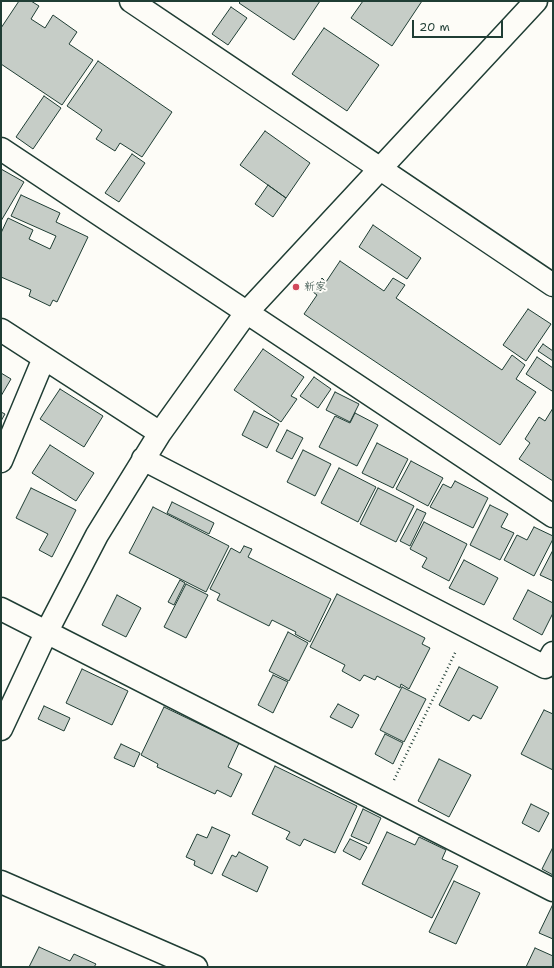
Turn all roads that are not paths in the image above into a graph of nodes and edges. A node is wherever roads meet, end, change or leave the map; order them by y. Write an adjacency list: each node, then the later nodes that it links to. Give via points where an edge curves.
1 (131, 1): 4 (street)
2 (536, 1): 4 (street)
3 (1, 149): 6 (street)
4 (380, 170): 5 (street); 6 (street)
5 (553, 285)
6 (246, 313): 9 (street); 12 (street)
7 (1, 330): 8 (street)
8 (44, 358): 9 (street); 11 (street)
9 (160, 433): 10 (street)
10 (144, 459): 14 (street, via 97,534); 15 (street, via 545,667)
11 (1, 461)
12 (553, 516)
13 (1, 609): 14 (street)
14 (46, 632): 16 (street); 18 (street)
15 (553, 653)
16 (1, 729)
17 (1, 882): 19 (street)
18 (553, 890)
19 (168, 962): 20 (street)
20 (196, 967)

